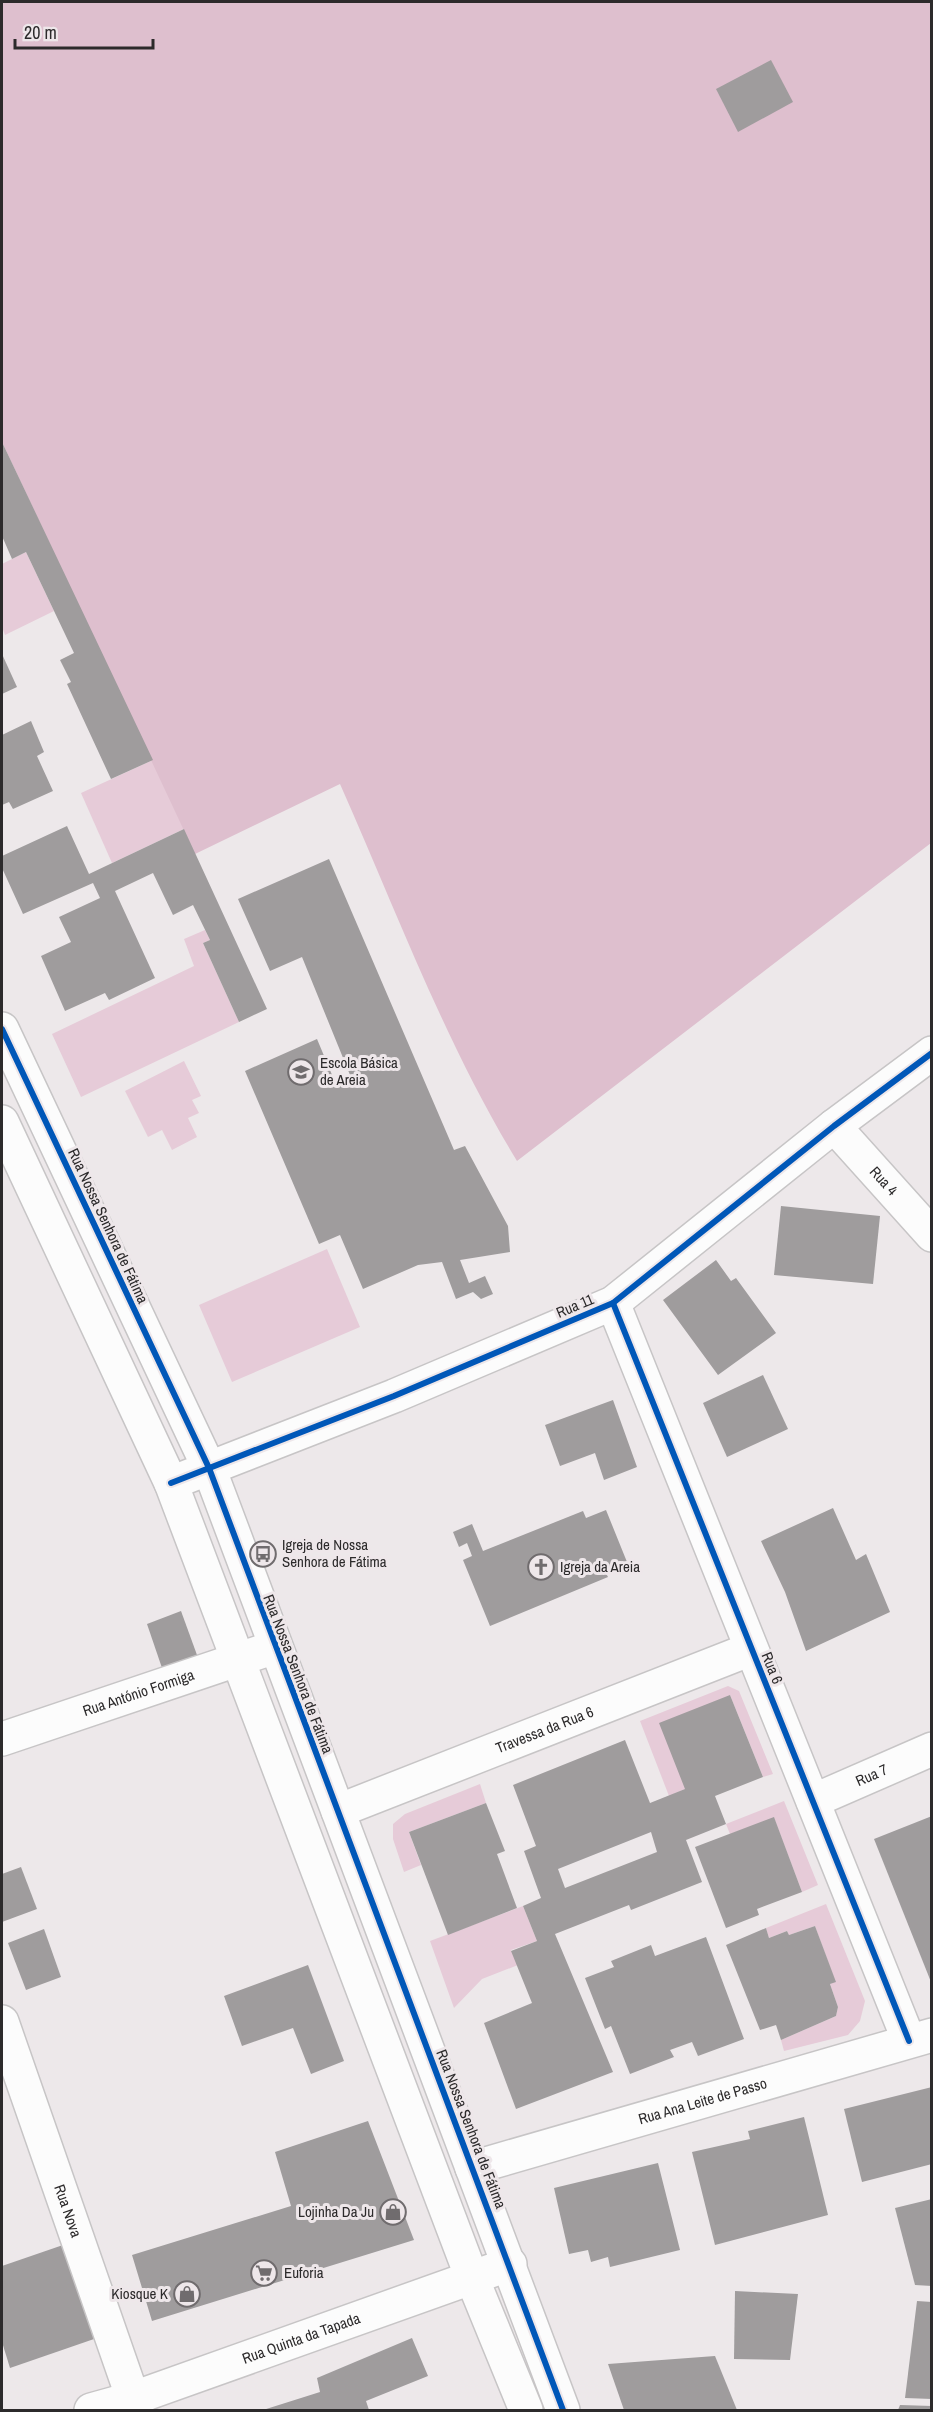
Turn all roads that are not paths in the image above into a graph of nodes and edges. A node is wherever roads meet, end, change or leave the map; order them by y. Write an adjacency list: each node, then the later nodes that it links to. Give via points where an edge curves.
1 (2, 1029): 7 (street, Rua Nossa Senhora de Fátima)
2 (932, 1053): 4 (street, Rua 11)
3 (2, 1122): 8 (street)
4 (834, 1126): 5 (street, Rua 4); 6 (street, Rua 11)
5 (932, 1235)
6 (613, 1303): 7 (street, Rua 11, via 394,1396); 10 (street, Rua 6)
7 (209, 1468): 8 (street, Rua 11); 9 (street, Rua Nossa Senhora de Fátima)
8 (171, 1483): 11 (street)
9 (274, 1647): 11 (street, Rua António Formiga); 15 (street, Rua Nossa Senhora de Fátima)
10 (751, 1648): 14 (street, Rua 6); 15 (street, Travessa da Rua 6)
11 (236, 1660): 12 (street, Rua António Formiga); 20 (street)
12 (2, 1739)
13 (932, 1749): 14 (street, Rua 7)
14 (813, 1801): 17 (street, Rua 6)
15 (338, 1811): 18 (street, Rua Nossa Senhora de Fátima)
16 (2, 2022): 21 (street, Rua Nova)
17 (920, 2038): 18 (street, Rua Ana Leite de Passo)
18 (472, 2168): 19 (street, Rua Nossa Senhora de Fátima)
19 (510, 2264): 20 (street, Rua Quinta da Tapada); 24 (street, Rua Nossa Senhora de Fátima)
20 (472, 2278): 21 (street, Rua Quinta da Tapada); 23 (street)
21 (135, 2404): 22 (street, Rua Quinta da Tapada)
22 (91, 2410)
23 (526, 2410)
24 (563, 2410)

